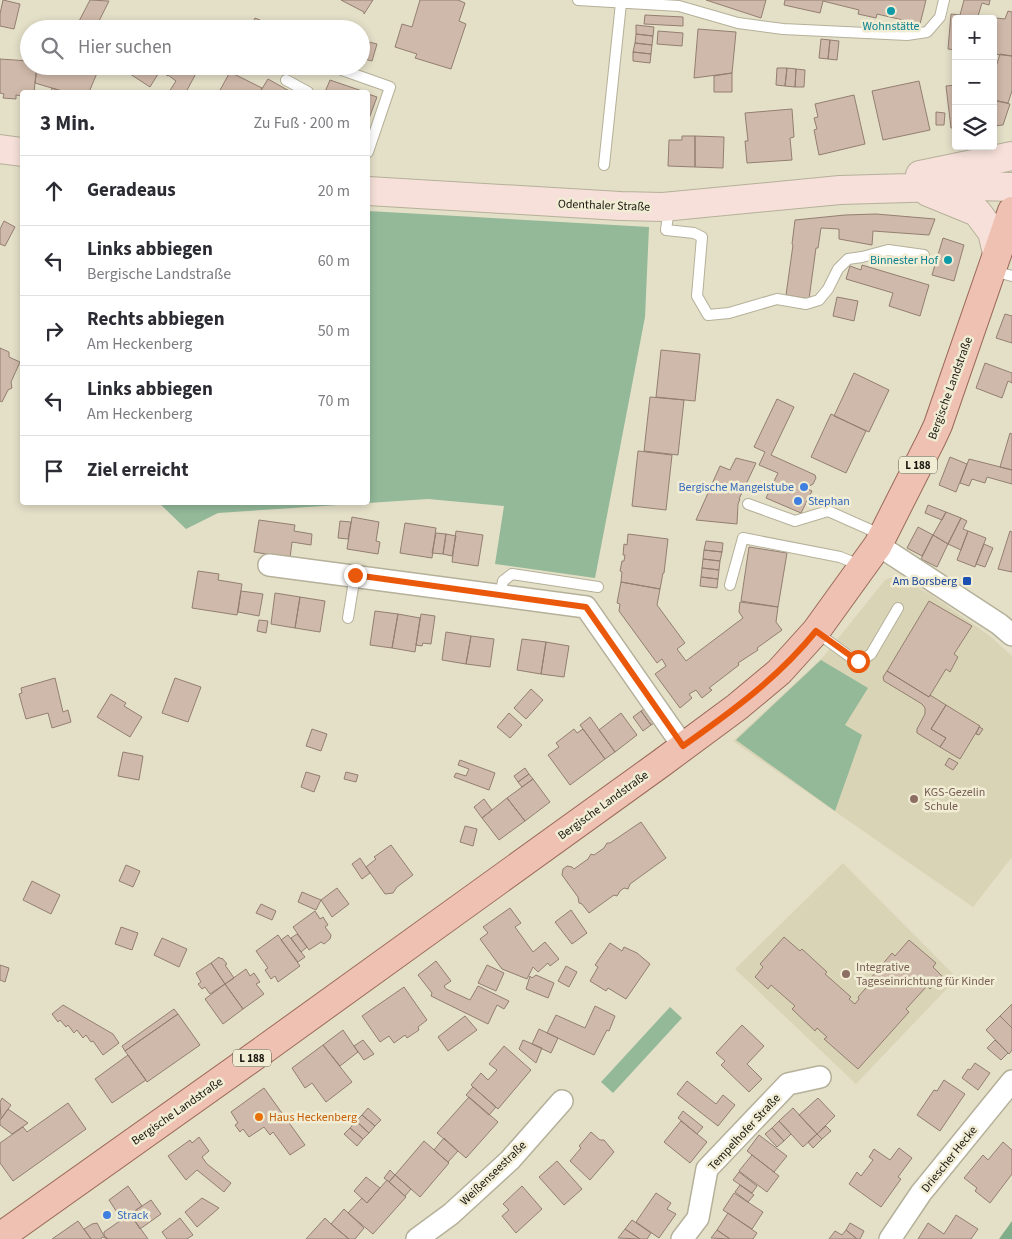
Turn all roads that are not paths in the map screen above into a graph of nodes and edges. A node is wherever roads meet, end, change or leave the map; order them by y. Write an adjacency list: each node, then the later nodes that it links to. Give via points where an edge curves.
1 (578, 0): 3 (lane)
2 (944, 0): 3 (lane, via 940,17 927,32 907,35 783,29 738,23 679,6)
3 (621, 3): 11 (lane)
4 (356, 75): 7 (lane, via 390,87)
5 (286, 80): 6 (lane)
6 (304, 90)
7 (370, 146)
8 (0, 149): 9 (main road)
9 (20, 152)
10 (1012, 156): 14 (main road, Odenthaler Straße)
11 (604, 165)
12 (1012, 187): 13 (main road, Odenthaler Straße)
13 (920, 189): 14 (main road, Odenthaler Straße); 19 (main road, via 977,212 992,232)
14 (840, 190): 16 (main road, Odenthaler Straße)
15 (370, 191): 16 (main road, Odenthaler Straße)
16 (670, 207): 18 (lane, via 666,230 694,233 702,238 697,296 708,315 729,313 777,300 806,304 819,300 848,259 888,250)
17 (1012, 211): 19 (main road, Bergische Landstraße / L 188)
18 (924, 255)
19 (1003, 260): 21 (main road, Bergische Landstraße / L 188, via 938,425)
20 (748, 504): 21 (lane, via 795,521 828,511)
21 (874, 549): 24 (lane, via 840,557 743,538); 29 (street); 30 (main road, Bergische Landstraße / L 188)
22 (270, 564): 23 (street)
23 (355, 575): 26 (street); 28 (lane)
24 (730, 585)
25 (598, 587): 26 (lane, via 512,574 503,580)
26 (500, 595): 31 (street, via 586,607)
27 (898, 608): 30 (lane, via 871,654 858,661)
28 (348, 618)
29 (1008, 624)
30 (816, 631): 31 (main road, Bergische Landstraße / L 188, via 779,672)
31 (683, 746): 35 (main road, Bergische Landstraße / L 188, via 418,939)
32 (820, 1077): 37 (street, Tempelhofer Straße, via 788,1084 707,1169 698,1218)
33 (1012, 1081): 38 (street, Driescher Hecke, via 921,1193)
34 (562, 1101): 36 (street, Weißenseestraße, via 510,1160 451,1214)
35 (3, 1228)
36 (417, 1239)
37 (682, 1239)
38 (890, 1239)

